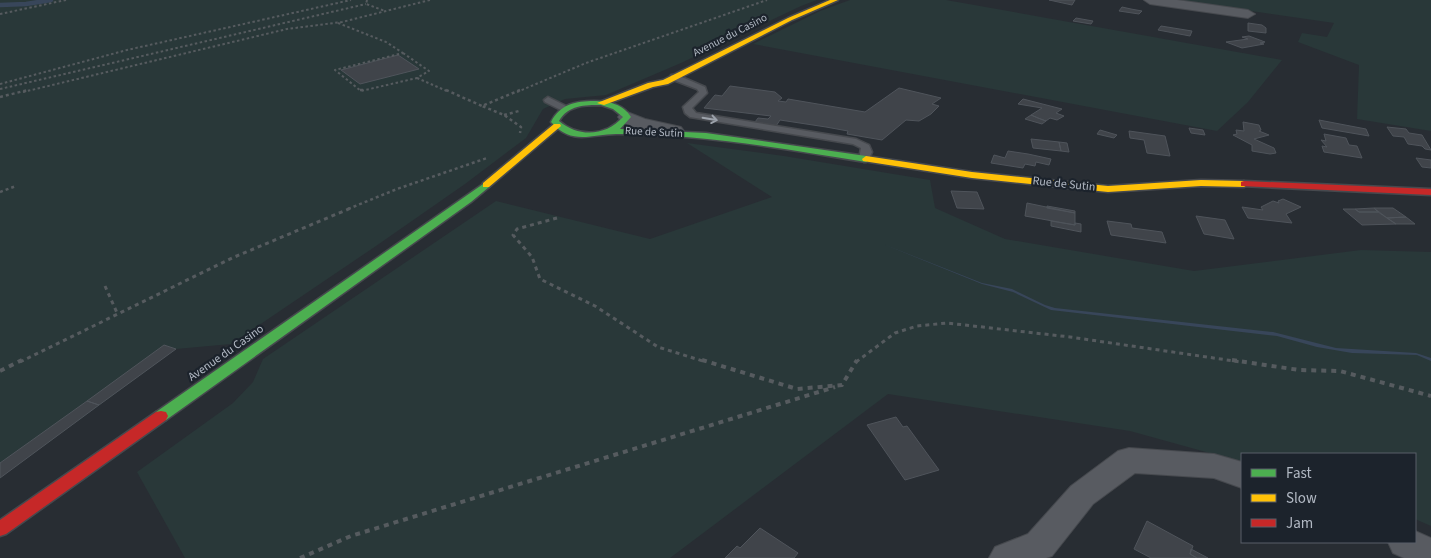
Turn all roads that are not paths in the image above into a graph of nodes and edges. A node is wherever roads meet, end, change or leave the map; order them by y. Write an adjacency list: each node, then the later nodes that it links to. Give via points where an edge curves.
1 (835, 0): 4 (street, Avenue du Casino, via 790,19)
2 (1150, 0): 3 (street)
3 (1248, 14)
4 (670, 80): 6 (street); 8 (street); 15 (lane, one-way to 15, via 701,88 703,93 687,107 693,114 856,142 866,147)
5 (548, 100): 7 (lane)
6 (601, 103): 7 (street, via 582,104); 8 (street, via 620,108)
7 (565, 110): 9 (street, via 555,118)
8 (626, 115): 10 (street, via 619,128); 12 (street, Rue de Sutin, via 639,123)
9 (557, 126): 11 (street, via 569,133); 17 (street)
10 (609, 132): 11 (street, Rue de Sutin); 12 (street, Rue de Sutin, via 649,130)
11 (589, 135): 13 (street)
12 (699, 135): 15 (street, Rue de Sutin)
13 (566, 143)
14 (538, 158): 17 (street)
15 (864, 159): 16 (street, Rue de Sutin, via 972,175 1108,189 1202,184)
16 (1431, 192)
17 (468, 200): 19 (street, Avenue du Casino)
18 (1241, 474): 22 (street, via 1214,466 1129,460 1082,495 1040,544)
19 (0, 529)
20 (1407, 543): 21 (street)
21 (1431, 554)
22 (1006, 558)

